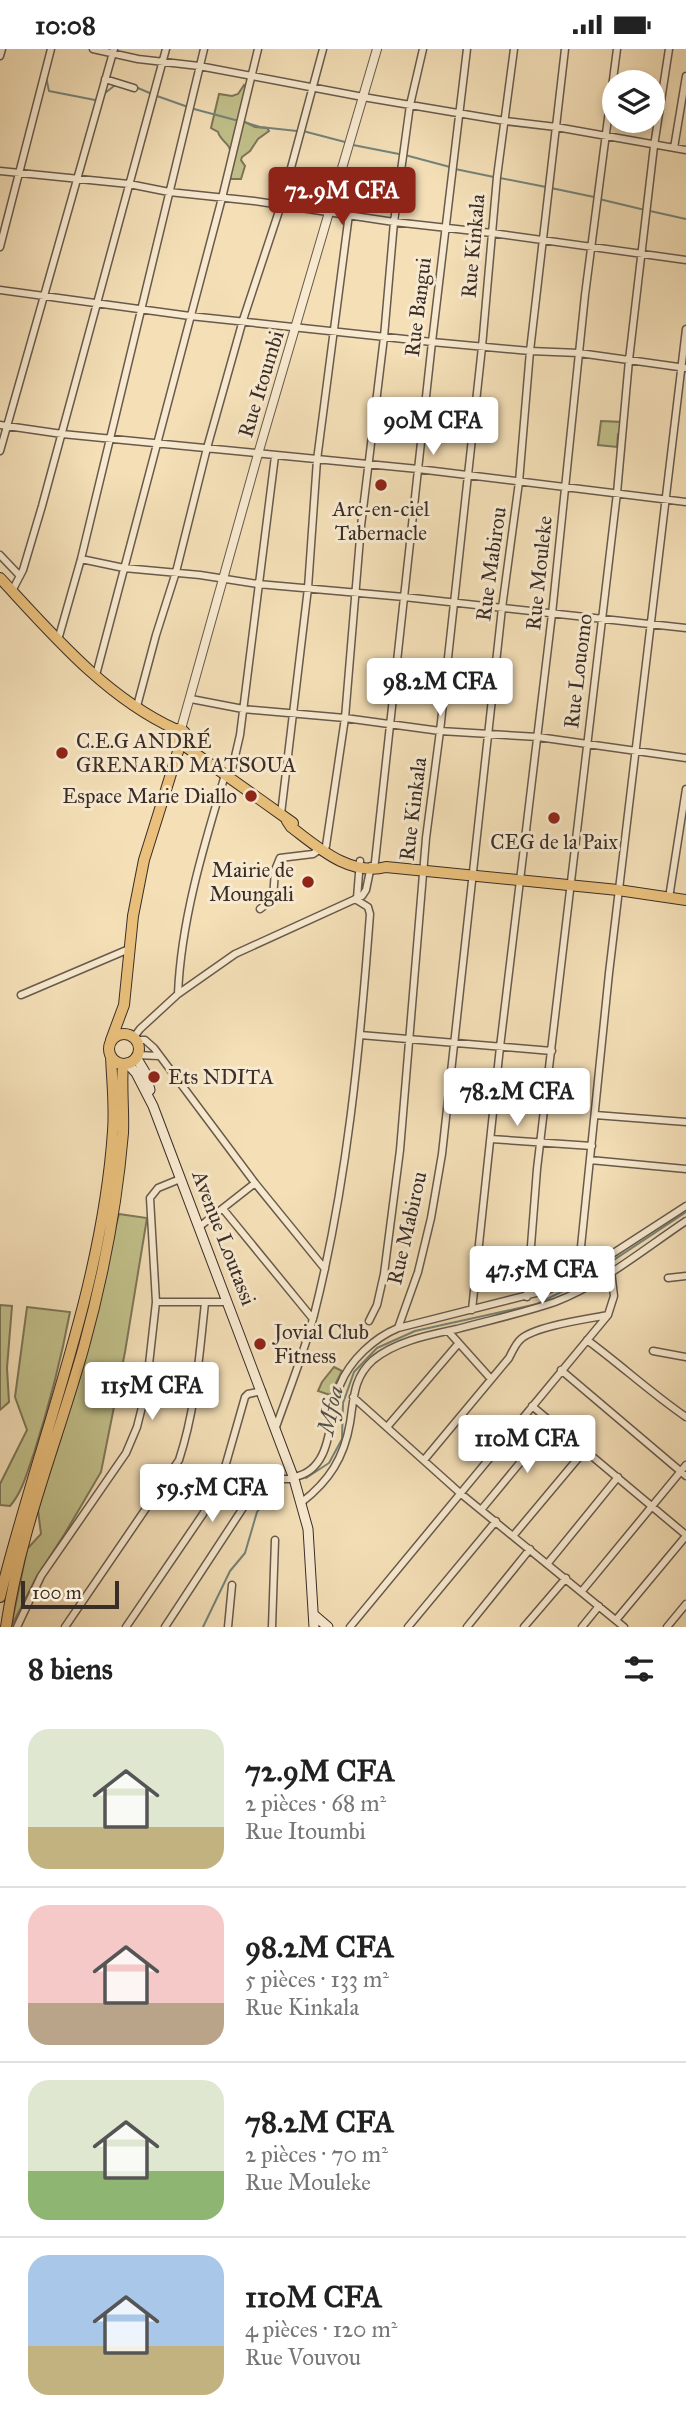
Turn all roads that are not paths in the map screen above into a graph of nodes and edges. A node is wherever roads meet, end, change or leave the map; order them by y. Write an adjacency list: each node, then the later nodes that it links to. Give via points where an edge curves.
1 (2, 49): 16 (street)
2 (51, 49): 34 (street)
3 (93, 49): 15 (street)
4 (166, 49): 17 (street)
5 (204, 49): 18 (street)
6 (257, 49): 19 (street)
7 (323, 49): 22 (street)
8 (377, 49): 24 (street, Rue Itoumbi)
9 (423, 49): 25 (street)
10 (467, 49): 26 (street, Rue Bangui)
11 (514, 49): 27 (street, Rue Kinkala)
12 (565, 49): 28 (street, Rue Mabirou)
13 (617, 49): 29 (street, Rue Mouleke)
14 (669, 49): 30 (street, Rue Louomo)
15 (113, 51): 17 (street); 21 (street)
16 (0, 56)
17 (162, 63): 18 (street); 36 (street)
18 (200, 66): 19 (street); 37 (street)
19 (251, 76): 22 (street); 38 (street)
20 (686, 76): 31 (street)
21 (105, 79): 23 (street); 35 (street)
22 (312, 86): 24 (street); 39 (street)
23 (134, 88)
24 (363, 97): 25 (street); 40 (street, Rue Itoumbi)
25 (410, 105): 26 (street); 42 (street)
26 (459, 114): 27 (street); 43 (street, Rue Bangui)
27 (505, 121): 28 (street); 44 (street, Rue Kinkala)
28 (556, 127): 29 (street); 45 (street, Rue Mabirou)
29 (606, 136): 30 (street); 46 (street, Rue Mouleke)
30 (654, 146): 31 (street); 48 (street, Rue Louomo)
31 (674, 148): 32 (street)
32 (686, 150)
33 (0, 171): 34 (street)
34 (19, 172): 35 (street); 47 (street)
35 (77, 179): 36 (street); 51 (street)
36 (129, 184): 37 (street); 52 (street)
37 (169, 192): 38 (street); 53 (street)
38 (222, 198): 39 (street); 54 (street)
39 (281, 205): 40 (street); 55 (street)
40 (329, 212): 41 (street); 56 (street, Rue Itoumbi)
41 (349, 214): 42 (street); 58 (street)
42 (394, 222): 43 (street); 59 (street)
43 (445, 227): 44 (street); 60 (street, Rue Bangui)
44 (492, 233): 45 (street); 61 (street, Rue Kinkala)
45 (542, 241): 46 (street); 62 (street, Rue Mabirou)
46 (591, 246): 48 (street); 63 (street, Rue Mouleke)
47 (0, 247)
48 (643, 254): 49 (street); 64 (street, Rue Louomo)
49 (686, 260)
50 (0, 290): 51 (street)
51 (44, 296): 52 (street); 66 (street)
52 (96, 302): 53 (street); 67 (street)
53 (141, 309): 54 (street); 68 (street)
54 (190, 316): 55 (street); 69 (street)
55 (243, 320): 56 (street); 70 (street)
56 (296, 327): 58 (street); 72 (street, Rue Itoumbi)
57 (686, 329): 65 (street)
58 (335, 332): 59 (street); 74 (street)
59 (384, 337): 60 (street); 75 (street)
60 (432, 342): 61 (street); 76 (street, Rue Bangui)
61 (482, 347): 62 (street); 77 (street, Rue Kinkala)
62 (530, 351): 63 (street); 78 (street, Rue Mabirou)
63 (579, 353): 64 (street); 79 (street, Rue Mouleke)
64 (629, 360): 65 (street); 80 (street, Rue Louomo)
65 (684, 367): 81 (street)
66 (4, 425): 67 (street); 71 (street)
67 (62, 434): 68 (street); 87 (street)
68 (109, 439): 69 (street); 84 (street)
69 (157, 442): 70 (street); 85 (street)
70 (207, 448): 72 (street); 86 (street)
71 (0, 451)
72 (258, 454): 73 (street); 89 (street, Rue Itoumbi)
73 (275, 456): 74 (street); 90 (street)
74 (317, 460): 75 (street); 91 (street)
75 (369, 466): 76 (street); 93 (street)
76 (418, 470): 77 (street); 94 (street, Rue Bangui)
77 (467, 475): 78 (street); 95 (street, Rue Kinkala)
78 (519, 482): 79 (street); 96 (street, Rue Mabirou)
79 (566, 487): 80 (street); 97 (street, Rue Mouleke)
80 (617, 493): 81 (street); 98 (street, Rue Louomo)
81 (664, 500): 82 (street); 99 (street)
82 (686, 502)
83 (0, 555): 87 (street)
84 (81, 559): 85 (street); 101 (street)
85 (124, 568): 86 (street); 102 (street)
86 (176, 572): 89 (street); 104 (street)
87 (20, 576): 92 (street)
88 (0, 578): 92 (main road)
89 (223, 578): 90 (street); 103 (street, Rue Itoumbi)
90 (258, 584): 91 (street); 105 (street)
91 (308, 589): 93 (street); 106 (street)
92 (12, 591): 101 (main road)
93 (355, 593): 94 (street); 107 (street)
94 (404, 597): 95 (street); 108 (street, Rue Bangui)
95 (453, 604): 96 (street); 109 (street, Rue Kinkala)
96 (502, 608): 97 (street); 110 (street, Rue Mabirou)
97 (552, 614): 98 (street); 111 (street, Rue Mouleke)
98 (602, 619): 99 (street); 113 (street, Rue Louomo)
99 (651, 626): 100 (street); 114 (street)
100 (686, 628)
101 (58, 639): 102 (main road)
102 (96, 675): 104 (main road)
103 (191, 699): 105 (street); 112 (street, Rue Itoumbi)
104 (137, 706): 112 (main road)
105 (243, 709): 106 (street); 116 (street, via 237,755)
106 (292, 713): 107 (street); 118 (street)
107 (345, 718): 108 (street); 119 (street)
108 (391, 724): 109 (street); 120 (street, Rue Bangui)
109 (440, 731): 110 (street); 121 (street, Rue Kinkala)
110 (488, 735): 111 (street); 122 (street, Rue Mabirou)
111 (538, 737): 113 (street); 123 (street, Rue Mouleke)
112 (178, 738): 116 (main road); 130 (main road, via 144,860)
113 (587, 744): 114 (street); 124 (street, Rue Louomo)
114 (637, 751): 115 (street); 125 (street)
115 (686, 758)
116 (228, 776): 118 (main road); 131 (street, via 194,889)
117 (686, 789): 126 (street)
118 (284, 819): 119 (main road)
119 (323, 847): 120 (main road, via 342,862); 129 (street, via 313,854 280,857 274,899)
120 (368, 864): 121 (main road); 127 (street, Rue Bangui); 127 (street, via 366,890)
121 (423, 870): 122 (main road); 136 (street, Rue Kinkala)
122 (471, 876): 123 (main road); 138 (street, Rue Mabirou)
123 (519, 880): 124 (main road); 139 (street, Rue Mouleke)
124 (570, 887): 125 (main road); 140 (street, Rue Louomo)
125 (618, 890): 126 (main road); 144 (street)
126 (669, 898): 128 (main road)
127 (356, 899): 131 (street, via 235,954); 134 (street, via 370,914)
128 (686, 900)
129 (260, 909)
130 (129, 949): 132 (street); 133 (main road)
131 (178, 994): 135 (street)
132 (21, 995)
133 (124, 1005): 135 (main road); 137 (main road)
134 (360, 1035): 136 (street); 157 (street)
135 (133, 1037): 137 (main road, via 119,1035); 142 (street, via 145,1040); 143 (main road, via 139,1047)
136 (409, 1039): 138 (street); 169 (street, Rue Kinkala, via 391,1231 377,1305)
137 (111, 1040): 141 (main road)
138 (455, 1042): 139 (street); 170 (street, Rue Mabirou, via 431,1218)
139 (500, 1047): 140 (street); 146 (street, Rue Mouleke)
140 (552, 1051): 147 (street, Rue Louomo)
141 (111, 1056): 143 (main road); 196 (main road, via 113,1129 100,1229)
142 (159, 1056): 143 (street); 152 (street)
143 (131, 1060): 151 (main road, Avenue Loutassi); 196 (main road, via 109,1232 84,1346)
144 (595, 1115): 145 (street); 148 (street)
145 (686, 1122)
146 (491, 1139): 147 (street); 166 (street, Rue Mouleke)
147 (540, 1144): 148 (street); 162 (street, Rue Louomo)
148 (592, 1146): 149 (street)
149 (590, 1160): 150 (street); 159 (street)
150 (686, 1169)
151 (180, 1179): 156 (main road, Avenue Loutassi); 163 (street, via 158,1188 150,1198)
152 (255, 1182): 154 (street); 157 (street)
153 (686, 1206): 159 (street)
154 (223, 1209): 156 (street); 168 (street)
155 (686, 1221): 158 (street)
156 (199, 1227): 165 (main road, Avenue Loutassi)
157 (325, 1269): 168 (street)
158 (611, 1271): 167 (street, via 614,1296); 171 (street, via 531,1310)
159 (578, 1276): 162 (street)
160 (686, 1276): 161 (street)
161 (668, 1278)
162 (527, 1297): 166 (street)
163 (156, 1302): 164 (street); 211 (street, via 146,1391 132,1444 41,1576)
164 (205, 1303): 165 (street); 212 (street, via 200,1369 179,1460)
165 (227, 1303): 178 (main road, Avenue Loutassi)
166 (472, 1310): 170 (street)
167 (608, 1315): 172 (street); 177 (street, via 523,1338)
168 (313, 1319): 183 (street)
169 (369, 1321)
170 (398, 1328): 190 (street, via 368,1347 344,1377 327,1446 307,1471)
171 (448, 1331): 173 (street); 179 (street, via 382,1354 359,1377)
172 (587, 1340): 176 (street); 181 (street)
173 (458, 1344): 177 (street); 184 (street)
174 (653, 1352): 175 (street)
175 (686, 1357)
176 (561, 1370): 180 (street); 188 (street)
177 (491, 1379): 186 (street)
178 (262, 1391): 183 (main road, Avenue Loutassi); 213 (street, via 245,1397 223,1474 203,1514)
179 (353, 1397): 184 (street); 192 (street, via 337,1463)
180 (532, 1406): 182 (street); 191 (street)
181 (686, 1417)
182 (552, 1424): 185 (street); 194 (street)
183 (276, 1427): 190 (main road, Avenue Loutassi)
184 (387, 1427): 186 (street)
185 (585, 1450): 189 (street); 198 (street)
186 (424, 1460): 191 (street)
187 (686, 1465): 188 (street)
188 (683, 1473): 193 (street)
189 (618, 1477): 193 (street); 201 (street)
190 (294, 1478): 192 (main road, Avenue Loutassi); 214 (street, via 260,1482)
191 (460, 1493): 194 (street); 219 (street)
192 (302, 1502): 208 (main road, Avenue Loutassi)
193 (652, 1506): 197 (street); 204 (street)
194 (481, 1510): 195 (street)
195 (496, 1521): 198 (street); 220 (street)
196 (24, 1523): 205 (main road); 210 (main road)
197 (686, 1535): 209 (street)
198 (513, 1536): 200 (street)
199 (275, 1539): 216 (street)
200 (530, 1549): 201 (street); 221 (street)
201 (548, 1563): 202 (street)
202 (566, 1578): 204 (street); 222 (street)
203 (232, 1585): 215 (street)
204 (582, 1591): 207 (street)
205 (0, 1597)
206 (686, 1604): 225 (street)
207 (599, 1606): 209 (street); 223 (street)
208 (314, 1615): 217 (main road, Avenue Loutassi); 218 (main road)
209 (616, 1620): 224 (street)
210 (6, 1627)
211 (17, 1627)
212 (65, 1627)
213 (126, 1627)
214 (165, 1627)
215 (228, 1627)
216 (272, 1627)
217 (314, 1627)
218 (328, 1627)
219 (350, 1627)
220 (408, 1627)
221 (467, 1627)
222 (524, 1627)
223 (582, 1627)
224 (624, 1627)
225 (667, 1627)

